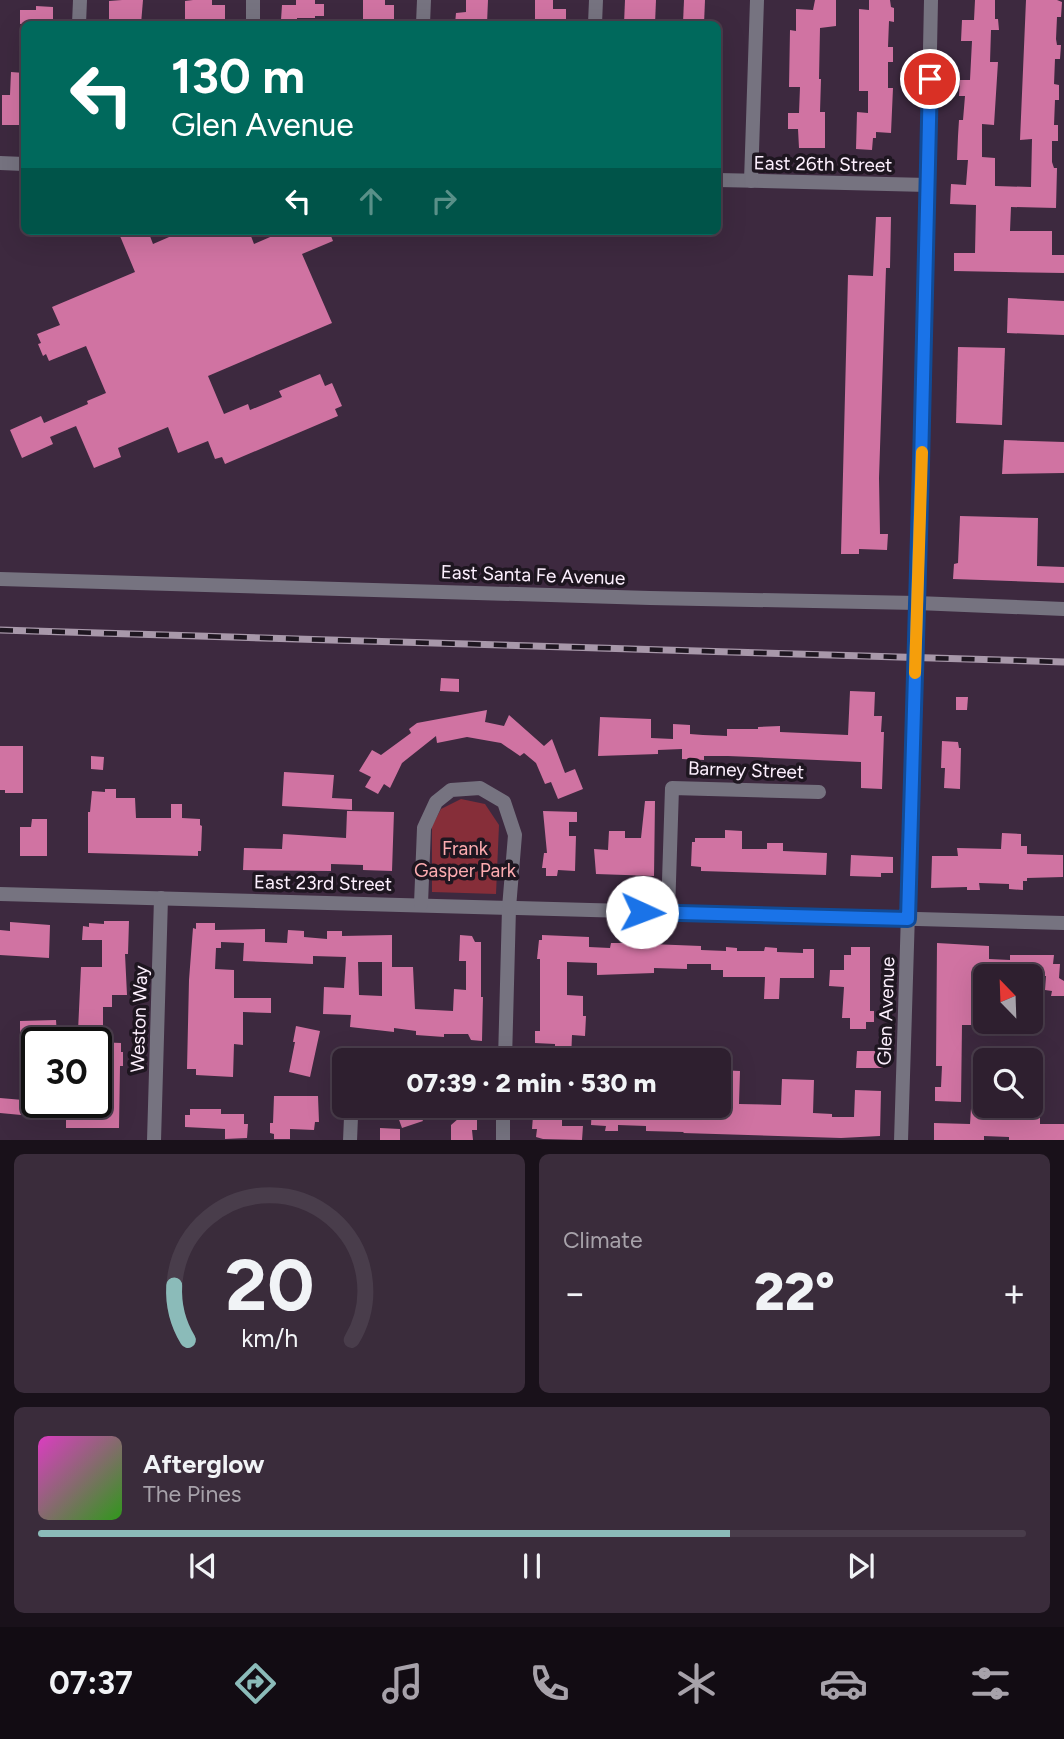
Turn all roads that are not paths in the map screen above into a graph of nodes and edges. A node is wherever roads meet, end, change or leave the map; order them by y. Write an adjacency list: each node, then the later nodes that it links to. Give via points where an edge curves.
1 (80, 0): 7 (street)
2 (253, 0): 8 (street)
3 (424, 0): 9 (street)
4 (596, 0): 10 (street)
5 (757, 0): 14 (street)
6 (931, 0): 15 (street, Glen Avenue)
7 (79, 21)
8 (253, 21)
9 (423, 21)
10 (595, 21)
11 (0, 163): 12 (street)
12 (21, 164)
13 (721, 180): 14 (street, East 26th Street)
14 (751, 181): 15 (street, East 26th Street)
15 (928, 185): 17 (street, Glen Avenue)
16 (0, 579): 17 (street, East Santa Fe Avenue)
17 (917, 603): 18 (street, East Santa Fe Avenue); 25 (street, Glen Avenue)
18 (1064, 609)
19 (819, 792): 24 (street, Barney Street, via 672,788)
20 (0, 894): 21 (street, East 23rd Street)
21 (161, 898): 22 (street, East 23rd Street); 30 (street, Weston Way)
22 (421, 904): 23 (street, East 23rd Street); 23 (street, via 425,828 436,802 451,790 480,788 504,802 514,835)
23 (509, 908): 24 (street, East 23rd Street); 27 (street)
24 (668, 912): 25 (street, East 23rd Street)
25 (908, 919): 26 (street, East 23rd Street); 33 (street, Glen Avenue)
26 (1064, 923)
27 (505, 1048)
28 (351, 1118): 31 (street)
29 (503, 1118): 32 (street)
30 (155, 1140)
31 (349, 1140)
32 (503, 1140)
33 (901, 1140)

